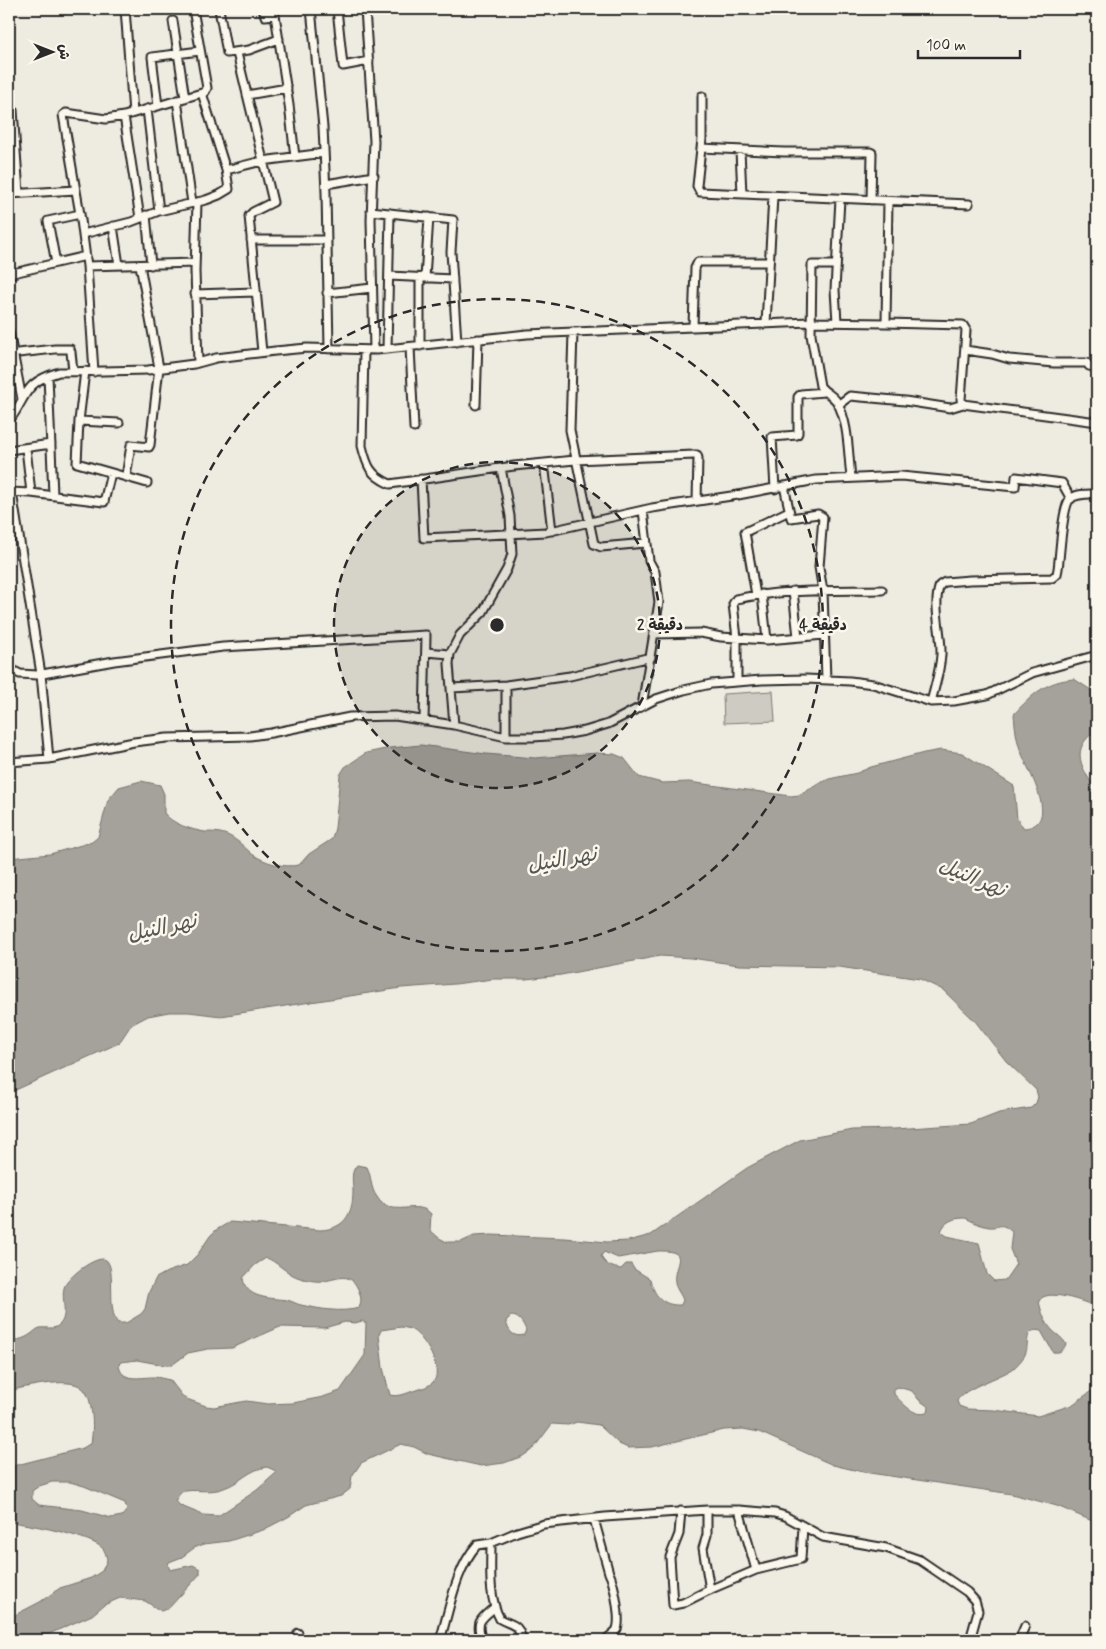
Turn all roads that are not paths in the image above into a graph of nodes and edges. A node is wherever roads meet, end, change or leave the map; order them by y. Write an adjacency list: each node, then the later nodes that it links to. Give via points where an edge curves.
1 (125, 9): 23 (street)
2 (193, 9): 10 (street)
3 (219, 9): 11 (street, via 226,52)
4 (263, 9): 9 (street, via 265,16 275,14)
5 (311, 9): 27 (street)
6 (337, 9): 13 (street, via 343,66)
7 (365, 9): 13 (street)
8 (173, 21): 12 (street)
9 (279, 39): 11 (street); 14 (street)
10 (200, 51): 12 (street); 15 (street, via 207,88)
11 (236, 53): 16 (street)
12 (178, 54): 18 (street); 20 (street, via 152,57)
13 (369, 62): 31 (street)
14 (287, 88): 16 (street); 28 (street)
15 (202, 93): 18 (street); 30 (street)
16 (247, 95): 29 (street)
17 (702, 96): 25 (street)
18 (185, 98): 19 (street)
19 (177, 100): 20 (street); 41 (street)
20 (158, 106): 21 (street)
21 (147, 109): 23 (street); 43 (street)
22 (13, 110): 34 (street)
23 (133, 113): 24 (street)
24 (124, 116): 33 (street, via 106,119 63,115); 47 (street)
25 (701, 148): 26 (street); 36 (street, via 698,191)
26 (740, 150): 36 (street); 39 (street, via 870,152)
27 (324, 153): 28 (street); 32 (street)
28 (295, 157): 29 (street)
29 (262, 161): 30 (street); 51 (street, via 273,202 250,214)
30 (226, 170): 41 (street, via 229,188)
31 (374, 176): 32 (street); 44 (street)
32 (326, 184): 52 (street)
33 (76, 190): 34 (street); 46 (street)
34 (19, 193): 35 (street)
35 (9, 194)
36 (742, 194): 37 (street)
37 (773, 196): 38 (street); 54 (street)
38 (840, 199): 39 (street); 60 (street)
39 (871, 200): 40 (street)
40 (888, 201): 42 (street); 72 (street)
41 (194, 203): 43 (street); 56 (street)
42 (969, 204)
43 (158, 211): 47 (street)
44 (371, 211): 45 (street); 66 (street)
45 (390, 213): 48 (street); 63 (street)
46 (80, 214): 50 (street); 55 (street, via 48,221)
47 (143, 217): 49 (street); 59 (street)
48 (429, 217): 64 (street); 65 (street, via 453,220)
49 (114, 226): 50 (street); 57 (street)
50 (83, 234): 53 (street)
51 (251, 240): 52 (street); 67 (street)
52 (327, 240): 68 (street)
53 (86, 256): 55 (street); 61 (street)
54 (769, 262): 73 (street); 74 (street, via 698,262 694,268)
55 (56, 263): 62 (street)
56 (195, 264): 59 (street); 69 (street)
57 (119, 265): 58 (street); 61 (street)
58 (140, 265): 59 (street); 89 (street)
59 (151, 265)
60 (836, 265): 70 (street, via 812,265); 71 (street)
61 (87, 266): 93 (street)
62 (9, 274)
63 (389, 276): 64 (street); 82 (street)
64 (423, 278): 65 (street); 79 (street)
65 (453, 279): 78 (street)
66 (372, 288): 68 (street); 83 (street)
67 (255, 292): 69 (street); 86 (street)
68 (327, 293): 81 (street)
69 (195, 294): 88 (street)
70 (810, 322): 71 (street); 73 (street); 95 (street, via 818,378)
71 (837, 322): 72 (street)
72 (886, 322): 84 (street, via 963,325 966,330)
73 (766, 324): 74 (street)
74 (693, 326): 76 (street)
75 (9, 331): 87 (street)
76 (573, 332): 77 (street); 108 (street, via 569,423)
77 (478, 339): 78 (street); 98 (street)
78 (457, 342): 79 (street)
79 (420, 346): 80 (street)
80 (410, 347): 82 (street); 104 (street)
81 (329, 348): 85 (street); 86 (street)
82 (387, 349): 83 (street)
83 (374, 350): 85 (street)
84 (965, 350): 90 (street, via 1009,359 1087,363); 97 (street)
85 (364, 351): 114 (street, via 362,446 365,460 378,478 390,484)
86 (262, 352): 88 (street)
87 (11, 354): 91 (street, via 70,350); 96 (street)
88 (198, 363): 89 (street)
89 (159, 368): 93 (street); 112 (street, via 150,446 130,446)
90 (1097, 368)
91 (73, 371): 92 (street); 94 (street)
92 (85, 371): 93 (street); 101 (street)
93 (94, 372)
94 (48, 376): 96 (street, via 31,386); 105 (street)
95 (824, 392): 99 (street); 117 (street, via 798,396 797,435 772,437)
96 (22, 399): 100 (street)
97 (963, 404): 99 (street, via 950,408 850,396); 102 (street)
98 (476, 405)
99 (838, 405): 113 (street, via 847,436)
100 (9, 421)
101 (79, 421): 103 (street); 111 (street, via 77,463)
102 (1097, 422)
103 (119, 423)
104 (414, 428)
105 (51, 444): 106 (street); 121 (street)
106 (26, 448): 107 (street); 119 (street)
107 (9, 450)
108 (575, 460): 109 (street); 123 (street, via 697,455); 126 (street)
109 (544, 463): 110 (street); 127 (street)
110 (501, 468): 114 (street); 128 (street)
111 (111, 473): 112 (street); 121 (street, via 104,502)
112 (126, 476): 115 (street)
113 (851, 477): 116 (street); 122 (street, via 901,476 1016,486 1016,477 1062,483)
114 (421, 479): 128 (street, via 424,538)
115 (147, 483)
116 (784, 486): 117 (street); 125 (street)
117 (775, 488): 123 (street)
118 (10, 492): 119 (street); 144 (street)
119 (31, 493): 121 (street)
120 (1097, 494): 122 (street)
121 (53, 495)
122 (1071, 499): 149 (street, via 1065,508 1057,574 1052,578 970,580 940,585 941,655)
123 (697, 501): 124 (street)
124 (643, 510): 126 (street); 129 (street)
125 (789, 511): 132 (street, via 791,518 818,514 823,518 820,568); 133 (street, via 745,532)
126 (589, 522): 127 (street); 129 (street, via 597,546)
127 (552, 531): 128 (street)
128 (512, 533): 140 (street, via 508,569 483,612 460,635)
129 (646, 543): 134 (street, via 655,572 659,602)
130 (882, 590): 132 (street)
131 (794, 591): 132 (street); 133 (street); 136 (street)
132 (823, 591): 135 (street)
133 (759, 594): 137 (street, via 734,601); 138 (street)
134 (655, 634): 137 (street, via 701,633); 142 (street)
135 (824, 635): 136 (street); 145 (street)
136 (798, 637): 138 (street)
137 (737, 638): 138 (street); 146 (street)
138 (767, 640)
139 (426, 652): 140 (street); 144 (street, via 426,635 399,636 222,647); 151 (street)
140 (450, 654): 148 (street)
141 (1097, 655): 149 (street, via 1032,673 987,695)
142 (651, 657): 147 (street, via 579,675); 150 (street)
143 (9, 664): 144 (street, via 20,674)
144 (41, 674): 154 (street)
145 (826, 680): 146 (street); 149 (street, via 873,684)
146 (737, 682): 150 (street, via 684,690)
147 (506, 685): 148 (street); 153 (street)
148 (452, 688): 152 (street)
149 (931, 702)
150 (642, 706): 153 (street, via 624,717 585,732)
151 (424, 720): 152 (street); 154 (street, via 395,716 350,717 250,736 134,742)
152 (454, 725): 153 (street)
153 (506, 737)
154 (49, 759): 155 (street)
155 (9, 762)
156 (707, 1510): 157 (street); 158 (street); 163 (street, via 707,1535 703,1548)
157 (739, 1510): 160 (street, via 775,1513); 162 (street)
158 (681, 1511): 159 (street); 163 (street, via 679,1534 670,1557 672,1604 676,1606)
159 (594, 1519): 161 (street, via 544,1524); 169 (street, via 612,1580 618,1619 616,1630)
160 (803, 1526): 162 (street, via 801,1559); 170 (street, via 823,1537 908,1555 951,1581 967,1592 977,1606)
161 (490, 1544): 164 (street); 166 (street, via 477,1545 471,1552 459,1577)
162 (756, 1570): 163 (street)
163 (710, 1590)
164 (495, 1607): 167 (street, via 478,1625); 168 (street, via 500,1619 514,1624 519,1630)
165 (1025, 1626): 171 (street)
166 (440, 1640)
167 (482, 1640)
168 (522, 1640)
169 (606, 1640)
170 (970, 1640)
171 (1019, 1640)

